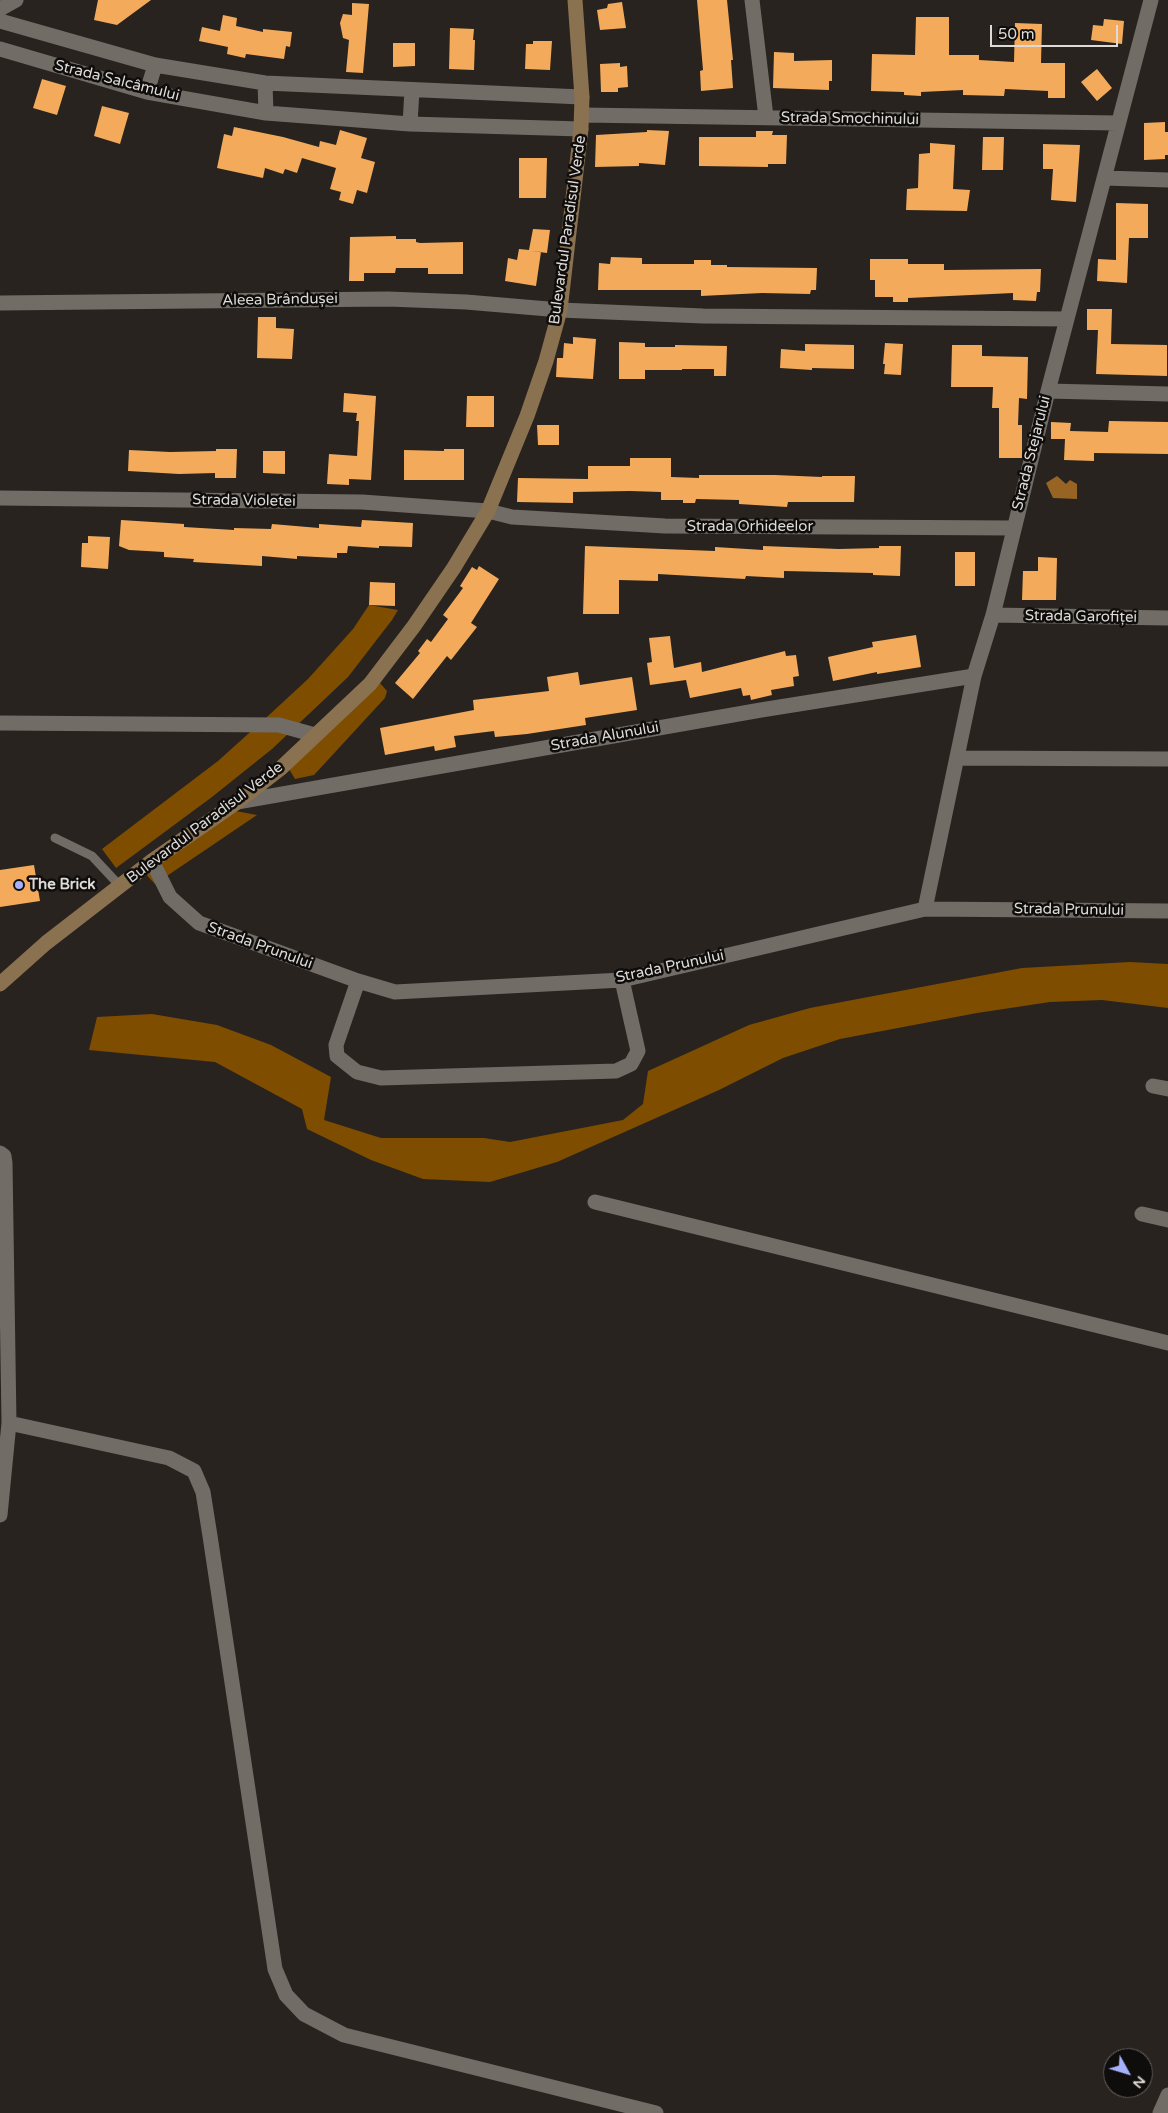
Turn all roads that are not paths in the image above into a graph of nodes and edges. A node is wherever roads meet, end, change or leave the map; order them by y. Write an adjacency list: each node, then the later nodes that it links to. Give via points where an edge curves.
1 (16, 0): 5 (street)
2 (574, 0): 12 (street, Bulevardul Paradisul Verde)
3 (752, 0): 14 (street)
4 (1151, 0): 16 (street, Strada Stejarului)
5 (0, 10)
6 (0, 21): 8 (street, Strada Salcâmului)
7 (0, 50): 11 (street, Strada Salcâmului)
8 (155, 65): 9 (street, Strada Salcâmului); 11 (street)
9 (266, 83): 10 (street, Strada Salcâmului); 13 (street)
10 (412, 90): 12 (street, Strada Salcâmului); 17 (street)
11 (147, 92): 13 (street, Strada Salcâmului)
12 (582, 97): 15 (street, Bulevardul Paradisul Verde)
13 (266, 113): 17 (street, Strada Salcâmului)
14 (766, 118): 15 (street, Strada Smochinului); 16 (street, Strada Smochinului)
15 (582, 122): 17 (street, Strada Salcâmului); 21 (street, Bulevardul Paradisul Verde)
16 (1118, 123): 18 (street, Strada Stejarului)
17 (410, 124)
18 (1104, 178): 19 (street); 22 (street, Strada Stejarului)
19 (1168, 180)
20 (0, 304): 21 (street, Aleea Brândușei, via 388,299)
21 (560, 310): 22 (street, via 702,316); 26 (street, Bulevardul Paradisul Verde, via 546,361)
22 (1067, 319): 23 (street, Strada Stejarului)
23 (1048, 391): 24 (street); 27 (street, Strada Stejarului)
24 (1168, 394)
25 (0, 498): 26 (street, Strada Violetei, via 362,502)
26 (488, 511): 27 (street, Strada Orhideelor, via 512,517 665,526); 32 (street, Bulevardul Paradisul Verde, via 443,583 370,684)
27 (1013, 528): 28 (street, Strada Stejarului)
28 (993, 615): 29 (street, Strada Garofiței); 30 (street, Strada Stejarului)
29 (1168, 618)
30 (974, 676): 33 (street, Strada Stejarului); 35 (street, Strada Alunului)
31 (0, 723): 32 (street, via 279,726)
32 (315, 735): 35 (street, Bulevardul Paradisul Verde, via 281,768)
33 (957, 758): 34 (street); 39 (street, Strada Stejarului)
34 (1168, 759)
35 (237, 802): 37 (street, Bulevardul Paradisul Verde)
36 (55, 838): 38 (lane, via 92,856)
37 (152, 861): 38 (street, Bulevardul Paradisul Verde); 42 (street, Strada Prunului, via 170,897 199,923)
38 (120, 886): 43 (street, Bulevardul Paradisul Verde, via 46,943)
39 (925, 909): 40 (street, Strada Prunului); 41 (street, Strada Prunului)
40 (1168, 911)
41 (622, 980): 42 (street, Strada Prunului, via 395,992); 42 (street, via 638,1051 631,1064 616,1071 381,1078 357,1072 337,1056 336,1046)
42 (358, 981)
43 (0, 984)
44 (1153, 1086): 45 (street)
45 (1168, 1089)
46 (0, 1152): 51 (street, via 5,1163)
47 (594, 1202): 50 (street)
48 (1142, 1214): 49 (street)
49 (1168, 1220)
50 (1168, 1343)
51 (9, 1423): 52 (street); 53 (street, via 169,1458 194,1471 203,1492 275,1969 286,1995 304,2014 344,2035)
52 (0, 1515)
53 (656, 2113)

